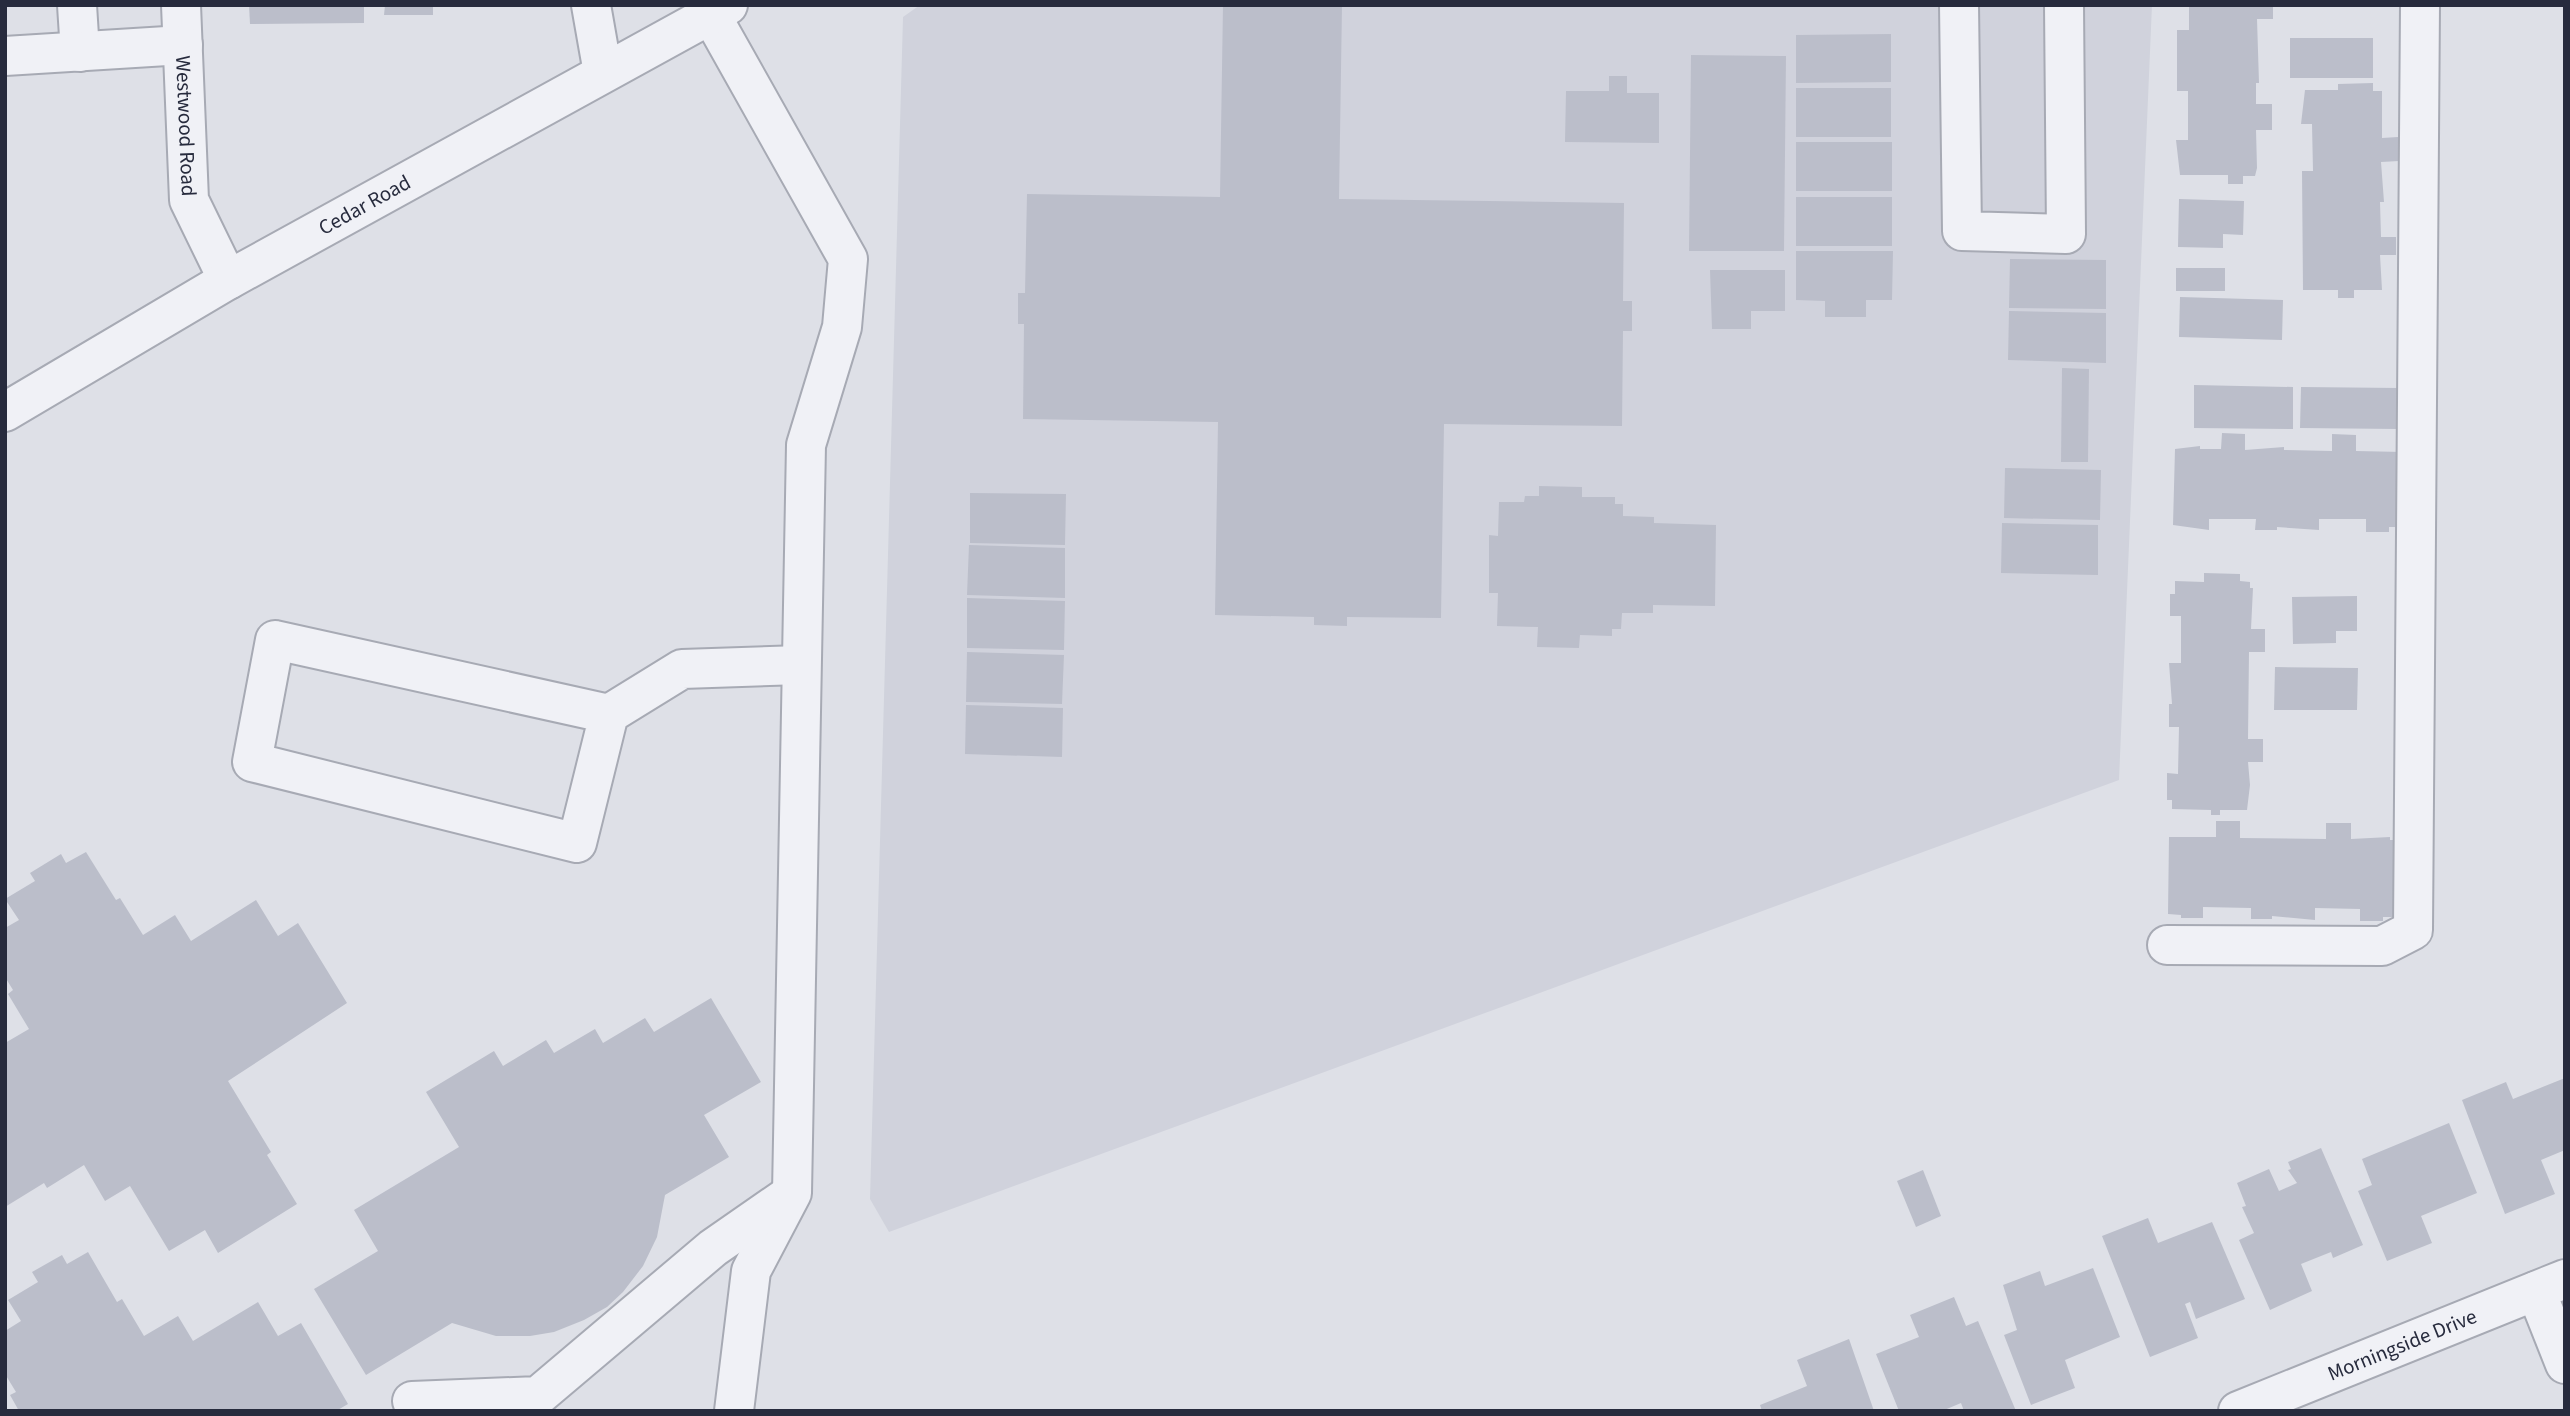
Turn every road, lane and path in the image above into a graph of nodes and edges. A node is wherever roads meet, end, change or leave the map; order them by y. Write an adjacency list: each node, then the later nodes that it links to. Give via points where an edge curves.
1 (77, 5): 9 (street)
2 (181, 5): 8 (street, Westwood Road)
3 (591, 5): 11 (street)
4 (1959, 5): 5 (street, via 1962,231 2066,234)
5 (2064, 5)
6 (2420, 5): 16 (street, via 2413,930 2382,946)
7 (719, 10): 11 (street, Cedar Road); 14 (street, via 848,259 842,327 806,445)
8 (183, 45): 9 (street); 12 (street, Westwood Road, via 189,200)
9 (80, 52): 10 (street)
10 (5, 56)
11 (603, 74): 12 (street, Cedar Road)
12 (228, 280): 13 (street, Cedar Road)
13 (5, 412)
14 (801, 665): 15 (street, via 682,669); 17 (street)
15 (609, 713): 15 (street, via 275,640 252,762 577,843)
16 (2167, 945)
17 (792, 1193): 20 (street, via 713,1248 538,1396); 21 (street, via 751,1271)
18 (2551, 1285): 19 (street); 22 (street, Morningside Drive)
19 (2565, 1364)
20 (412, 1401)
21 (734, 1411)
22 (2238, 1411)

